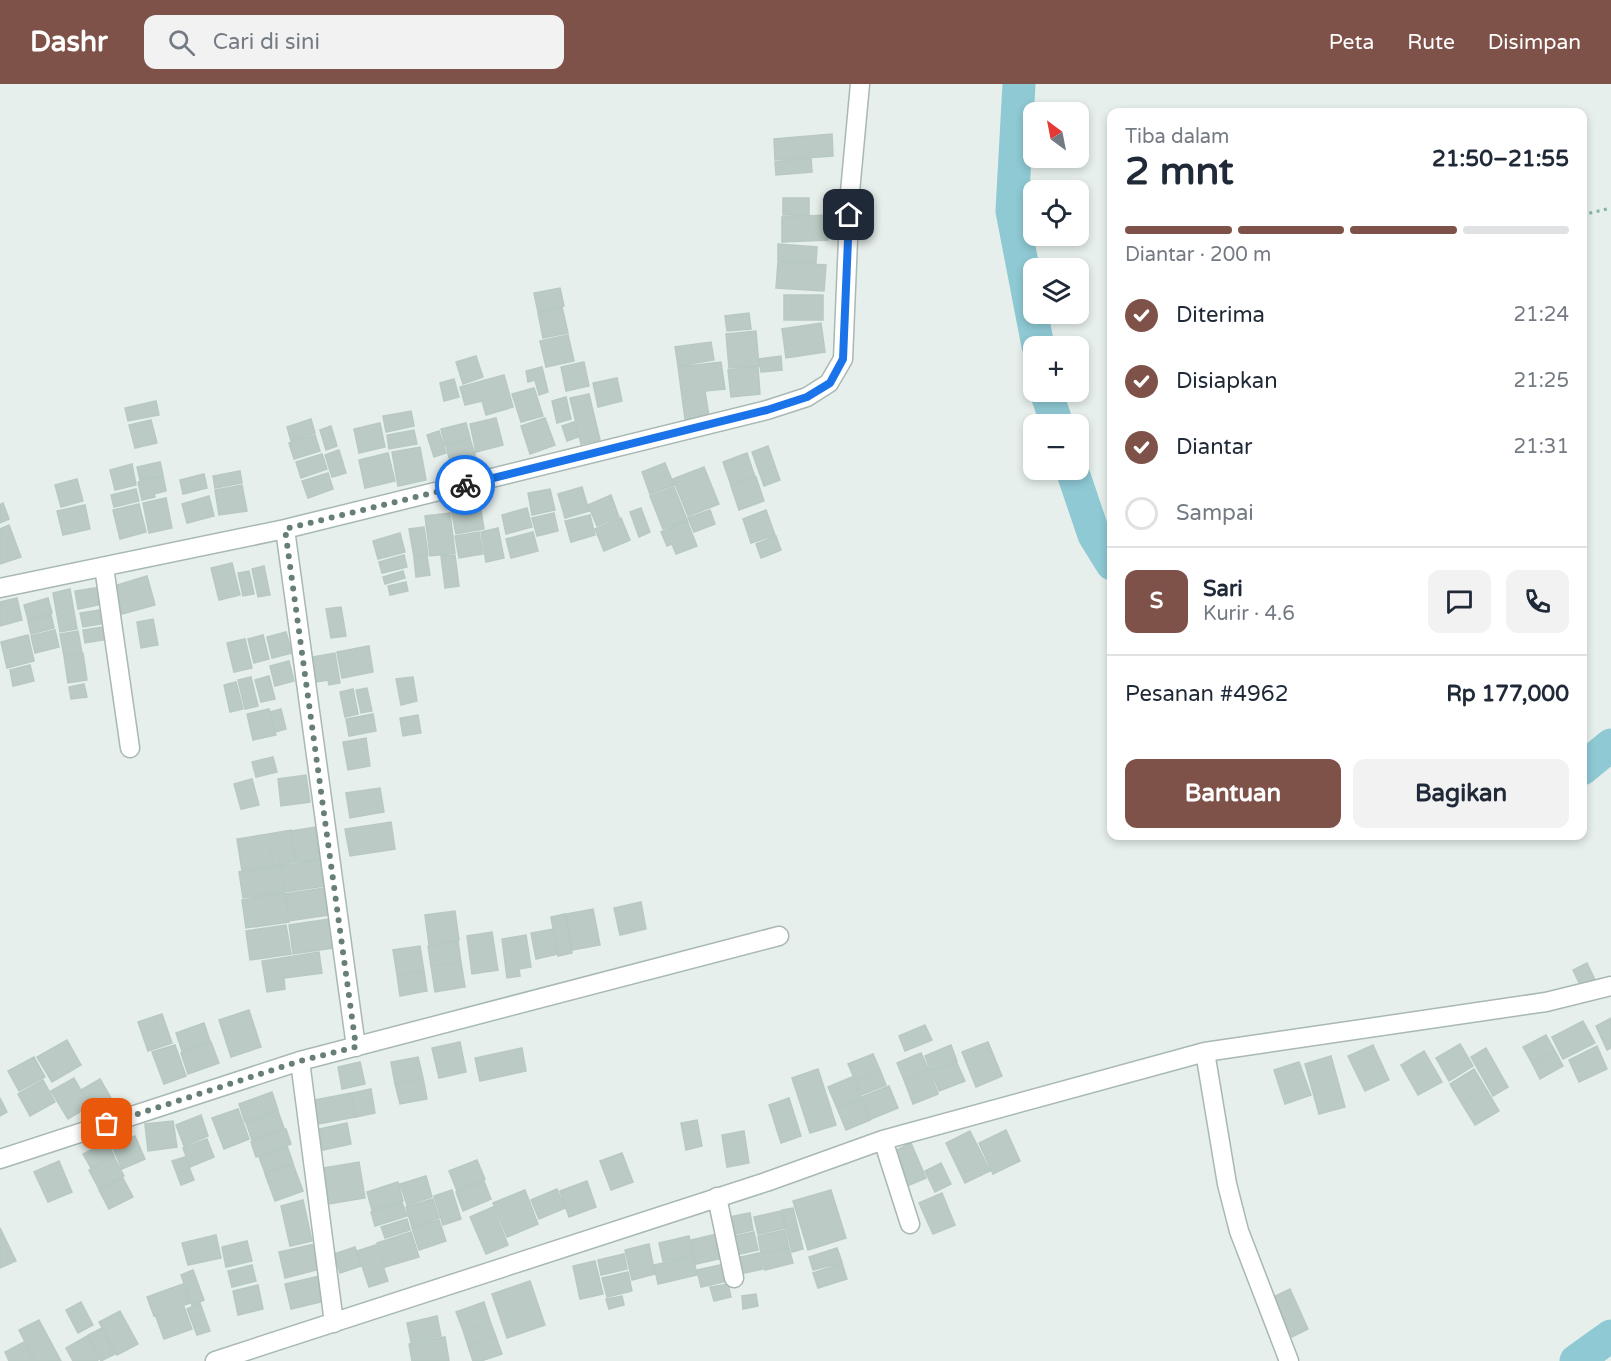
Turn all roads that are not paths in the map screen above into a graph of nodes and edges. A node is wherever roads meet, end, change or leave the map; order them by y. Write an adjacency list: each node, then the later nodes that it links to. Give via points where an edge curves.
1 (860, 84): 2 (street, via 850,192 843,359 830,383 807,397 767,410)
2 (285, 529): 3 (street); 8 (street)
3 (104, 567): 4 (street); 5 (street)
4 (0, 588)
5 (130, 748)
6 (779, 936): 8 (street)
7 (1611, 986): 9 (street, via 1546,1002)
8 (356, 1047): 10 (street)
9 (1205, 1052): 11 (street); 18 (street, via 1227,1184 1239,1231)
10 (300, 1061): 12 (street); 16 (street)
11 (883, 1140): 13 (street); 14 (street)
12 (0, 1159)
13 (717, 1197): 15 (street); 16 (street)
14 (910, 1224)
15 (734, 1278)
16 (334, 1323): 17 (street)
17 (215, 1361)
18 (1289, 1361)

